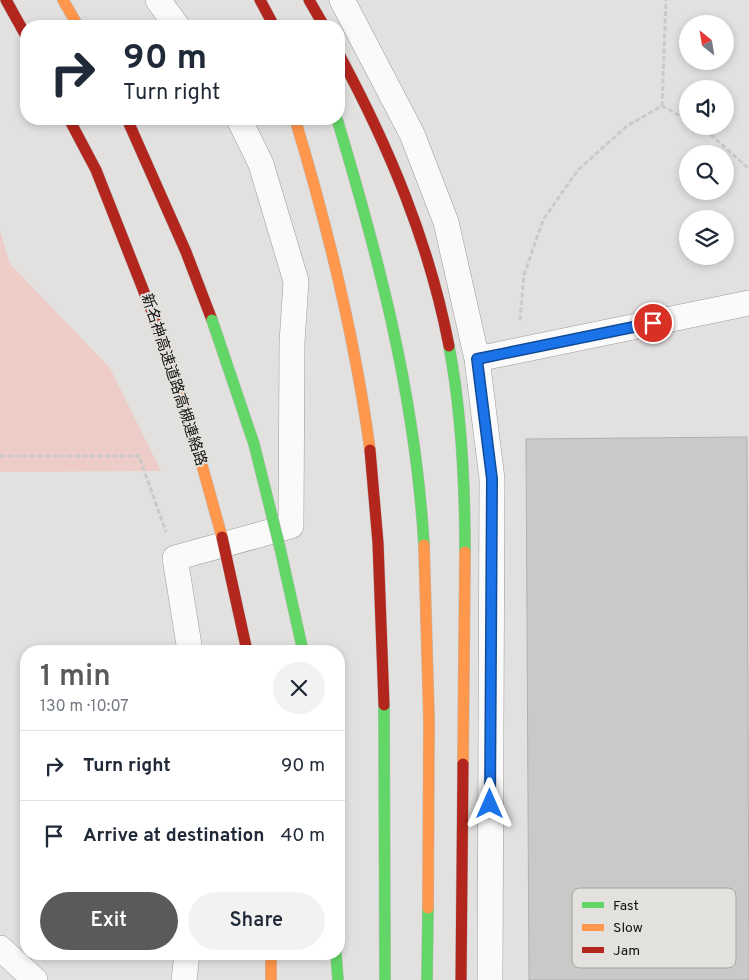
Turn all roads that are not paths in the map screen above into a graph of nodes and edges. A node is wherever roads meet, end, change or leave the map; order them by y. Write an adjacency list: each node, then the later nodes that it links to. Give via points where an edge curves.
1 (6, 0): 13 (highway)
2 (63, 0): 8 (highway)
3 (158, 0): 9 (street)
4 (253, 0): 10 (highway)
5 (260, 0): 11 (highway)
6 (309, 0): 12 (highway)
7 (342, 0): 23 (street, via 412,134 446,222)
8 (75, 20)
9 (173, 20)
10 (261, 20)
11 (271, 20)
12 (321, 20)
13 (20, 25)
14 (345, 65): 39 (highway, via 400,178 423,242 443,313 454,375 466,525)
15 (72, 125): 25 (highway, 新名神高速道路高槻連絡路, bridge, via 99,179 161,335 226,551)
16 (130, 125): 26 (highway, bridge, via 186,252 254,444)
17 (242, 125): 24 (street, via 261,164 296,281 292,343 291,526 175,558)
18 (297, 125): 37 (highway, via 337,268 371,454 378,529 384,701)
19 (339, 125): 21 (highway)
20 (332, 144): 21 (highway)
21 (362, 202): 38 (highway, via 383,276 402,365 424,548 428,736)
22 (749, 303): 23 (street)
23 (477, 359): 40 (street, via 492,479)
24 (189, 645)
25 (246, 645)
26 (302, 645)
27 (0, 948): 32 (street)
28 (186, 960): 33 (street)
29 (271, 960): 34 (highway)
30 (334, 960): 35 (highway)
31 (336, 960): 36 (highway)
32 (35, 980)
33 (184, 980)
34 (271, 980)
35 (331, 980)
36 (338, 980)
37 (385, 980)
38 (427, 980)
39 (461, 980)
40 (490, 980)

